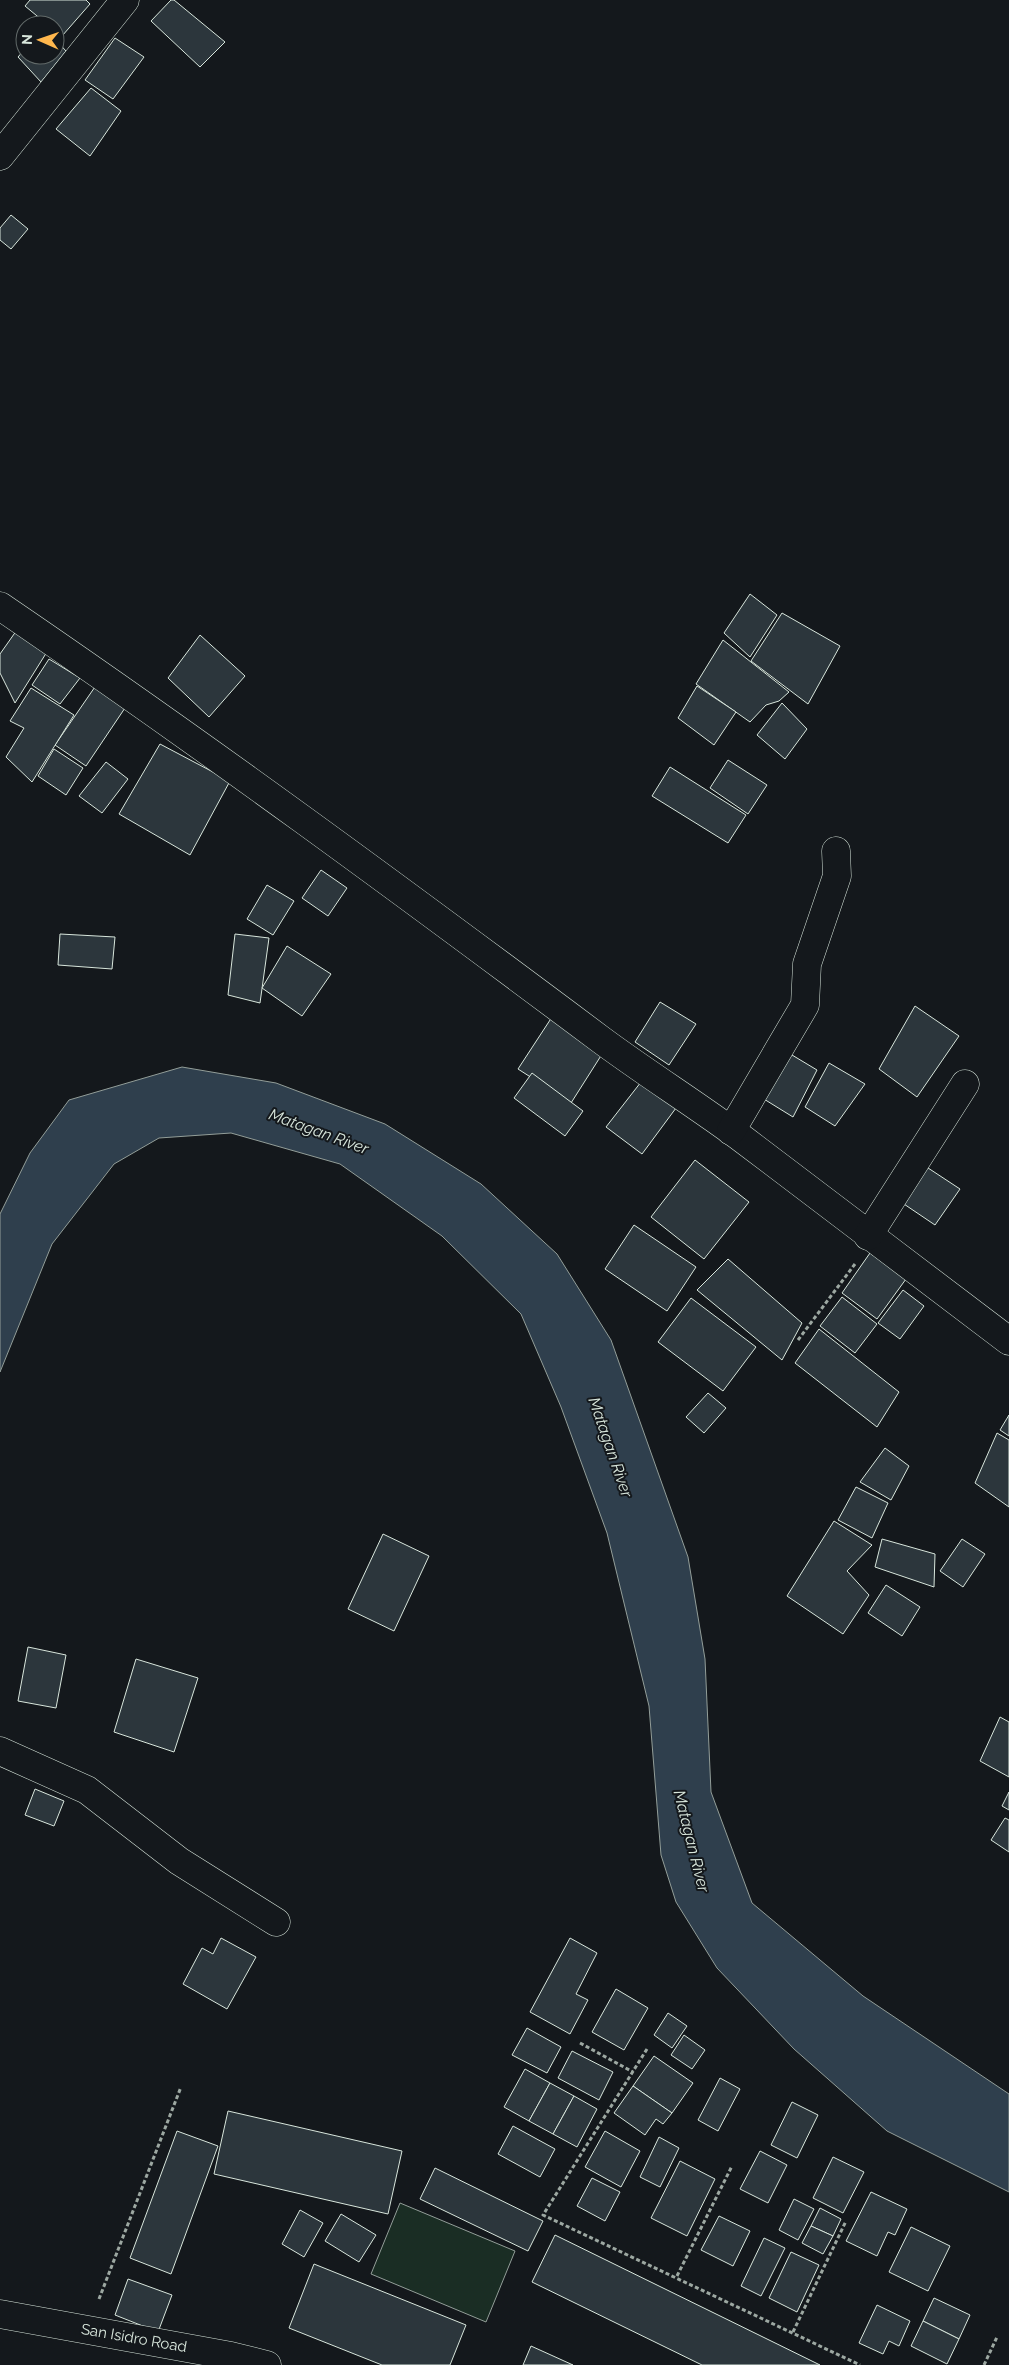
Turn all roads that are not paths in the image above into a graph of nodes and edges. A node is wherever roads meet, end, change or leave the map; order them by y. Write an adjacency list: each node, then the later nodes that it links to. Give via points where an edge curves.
1 (125, 0): 2 (street)
2 (0, 156)
3 (0, 606): 6 (street, via 280,801 604,1042)
4 (836, 851): 6 (street, via 837,876 807,964 805,1006)
5 (965, 1084): 7 (street)
6 (731, 1131): 7 (street)
7 (870, 1238): 8 (street)
8 (1009, 1341)
9 (0, 1751): 10 (street, via 87,1790 179,1861)
10 (276, 1922)
11 (0, 2314): 12 (street, San Isidro Road)
12 (267, 2365)

